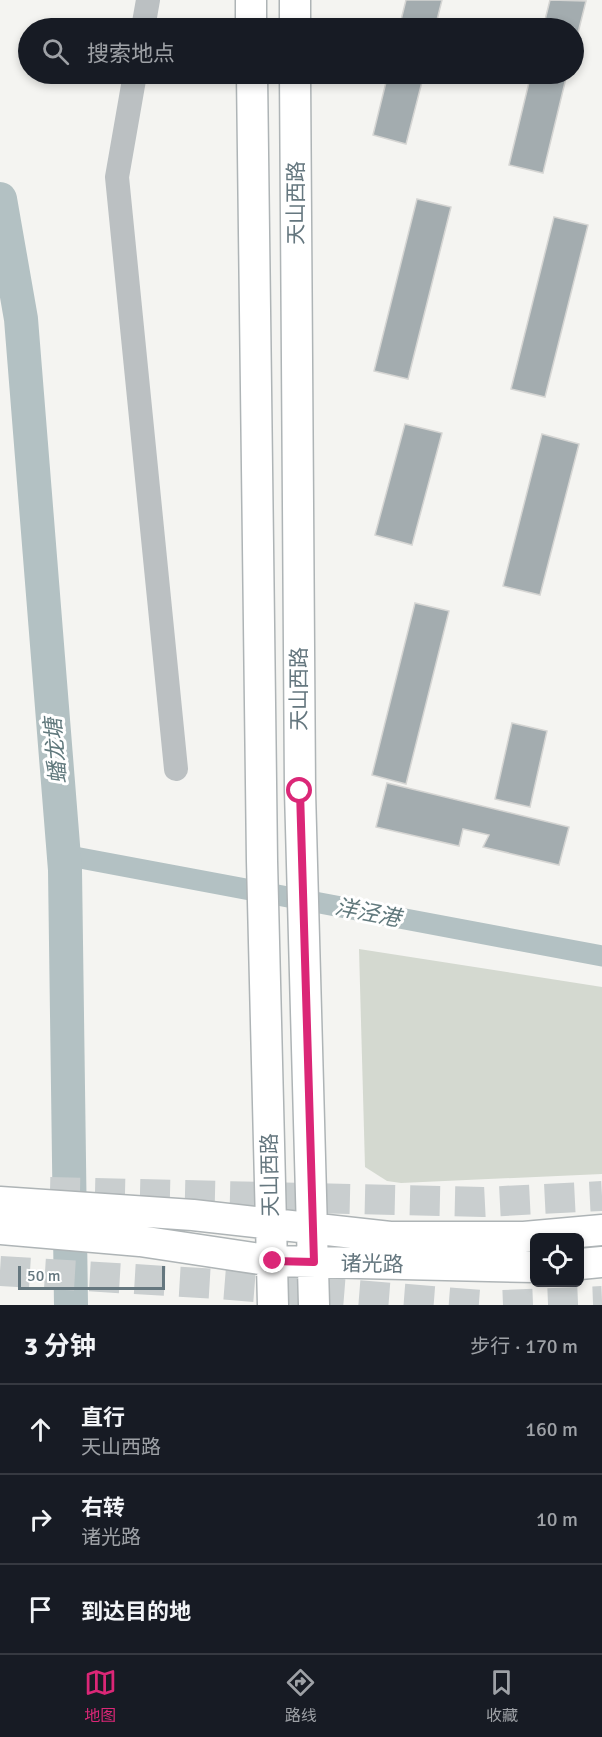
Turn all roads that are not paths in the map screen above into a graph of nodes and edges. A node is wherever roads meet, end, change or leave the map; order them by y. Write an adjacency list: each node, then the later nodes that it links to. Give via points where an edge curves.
1 (148, 0): 4 (lane)
2 (251, 0): 5 (main road)
3 (295, 0): 6 (main road)
4 (145, 18)
5 (251, 18)
6 (295, 18)
7 (133, 84): 10 (lane, via 117,177)
8 (252, 84): 12 (main road, 天山西路)
9 (295, 84): 13 (main road, 天山西路, via 300,791)
10 (176, 769)
11 (6, 1216): 12 (main road, via 137,1211); 15 (main road, 诸光路)
12 (271, 1224): 13 (main road); 15 (main road, 天山西路)
13 (313, 1228): 14 (main road, via 390,1237 524,1237); 16 (main road, 天山西路)
14 (602, 1230)
15 (273, 1261): 16 (main road, 诸光路); 20 (main road, 天山西路)
16 (314, 1262): 19 (main road, 诸光路); 21 (main road, 天山西路)
17 (602, 1262): 18 (main road)
18 (584, 1264)
19 (530, 1267)
20 (273, 1305)
21 (314, 1305)

